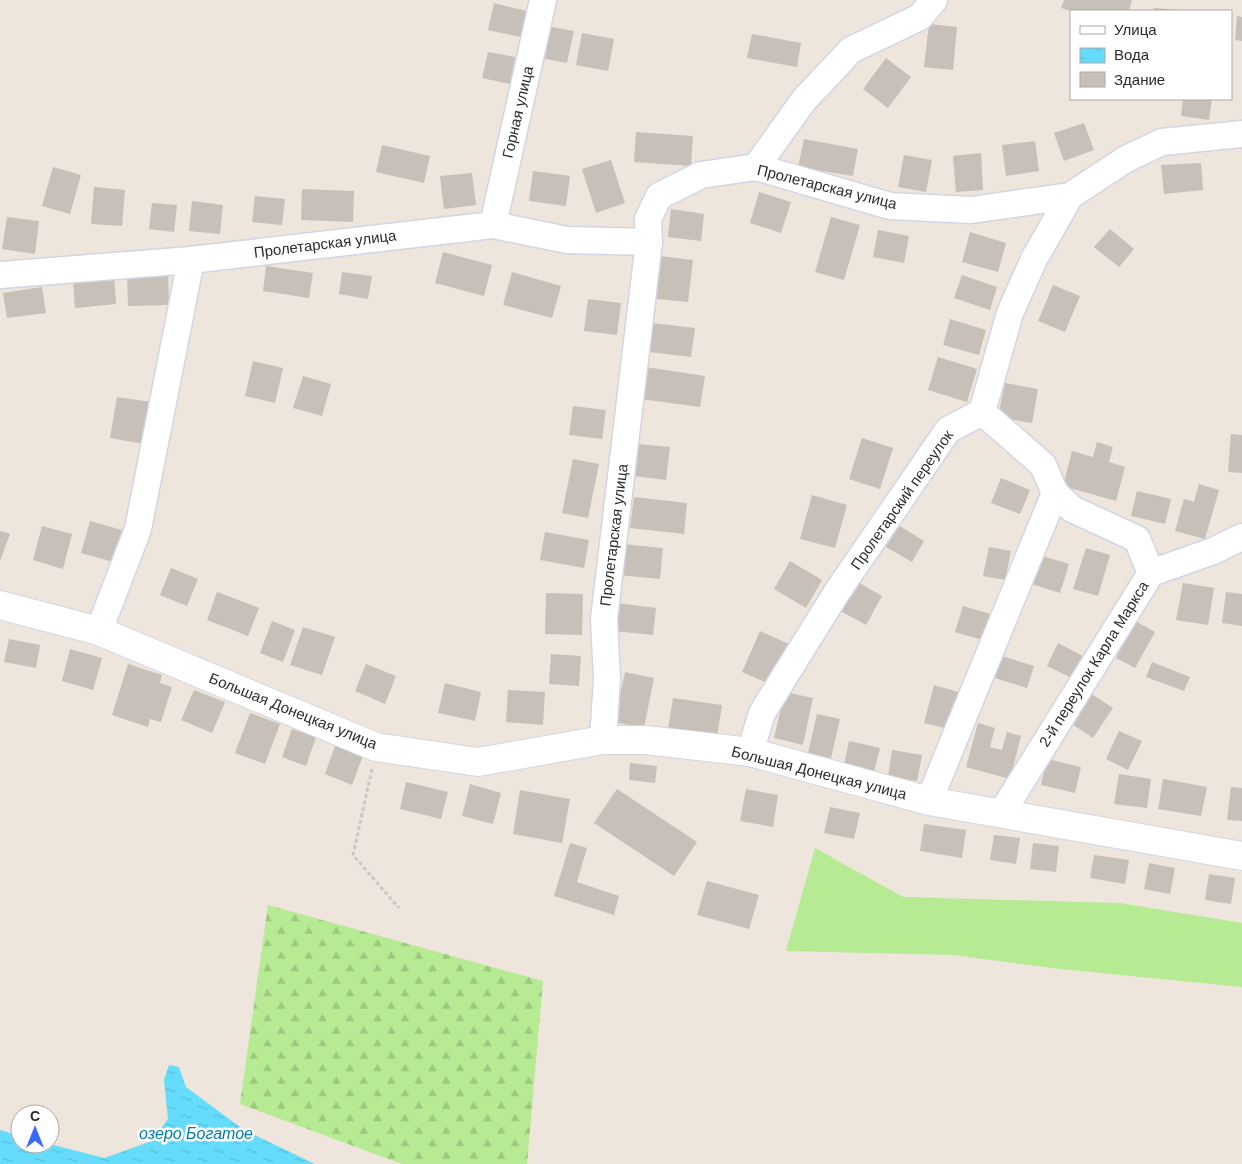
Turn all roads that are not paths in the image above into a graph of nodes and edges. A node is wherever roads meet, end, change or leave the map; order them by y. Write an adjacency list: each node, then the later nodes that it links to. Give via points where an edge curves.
1 (544, 0): 6 (street, Горная улица)
2 (934, 0): 4 (street, via 920,16 850,50 804,100)
3 (1242, 134): 5 (street, Пролетарская улица, via 1162,142 1126,158)
4 (756, 167): 5 (street, Пролетарская улица, via 890,206 971,210); 7 (street, Пролетарская улица, via 701,175 660,196 648,220)
5 (1070, 196): 10 (street, via 1034,258 1010,313)
6 (493, 225): 7 (street, Пролетарская улица, via 567,240); 8 (street, Пролетарская улица)
7 (649, 242): 16 (street, Пролетарская улица, via 604,619 607,679)
8 (191, 260): 9 (street, Пролетарская улица); 15 (street, via 138,529)
9 (0, 275)
10 (982, 412): 11 (street, via 1042,465); 17 (street, Пролетарский переулок, via 948,430 837,592 762,713)
11 (1055, 493): 13 (street, via 1072,509 1136,539); 18 (street)
12 (1242, 537): 13 (street, 2-й переулок Карла Маркса)
13 (1151, 573): 19 (street, 2-й переулок Карла Маркса)
14 (0, 605): 15 (street, Большая Донецкая улица)
15 (99, 630): 16 (street, Большая Донецкая улица, via 376,747 478,762)
16 (603, 740): 17 (street, Большая Донецкая улица, via 646,740)
17 (750, 752): 18 (street, Большая Донецкая улица)
18 (929, 801): 19 (street, Большая Донецкая улица)
19 (1001, 814): 20 (street, Большая Донецкая улица)
20 (1242, 856)

